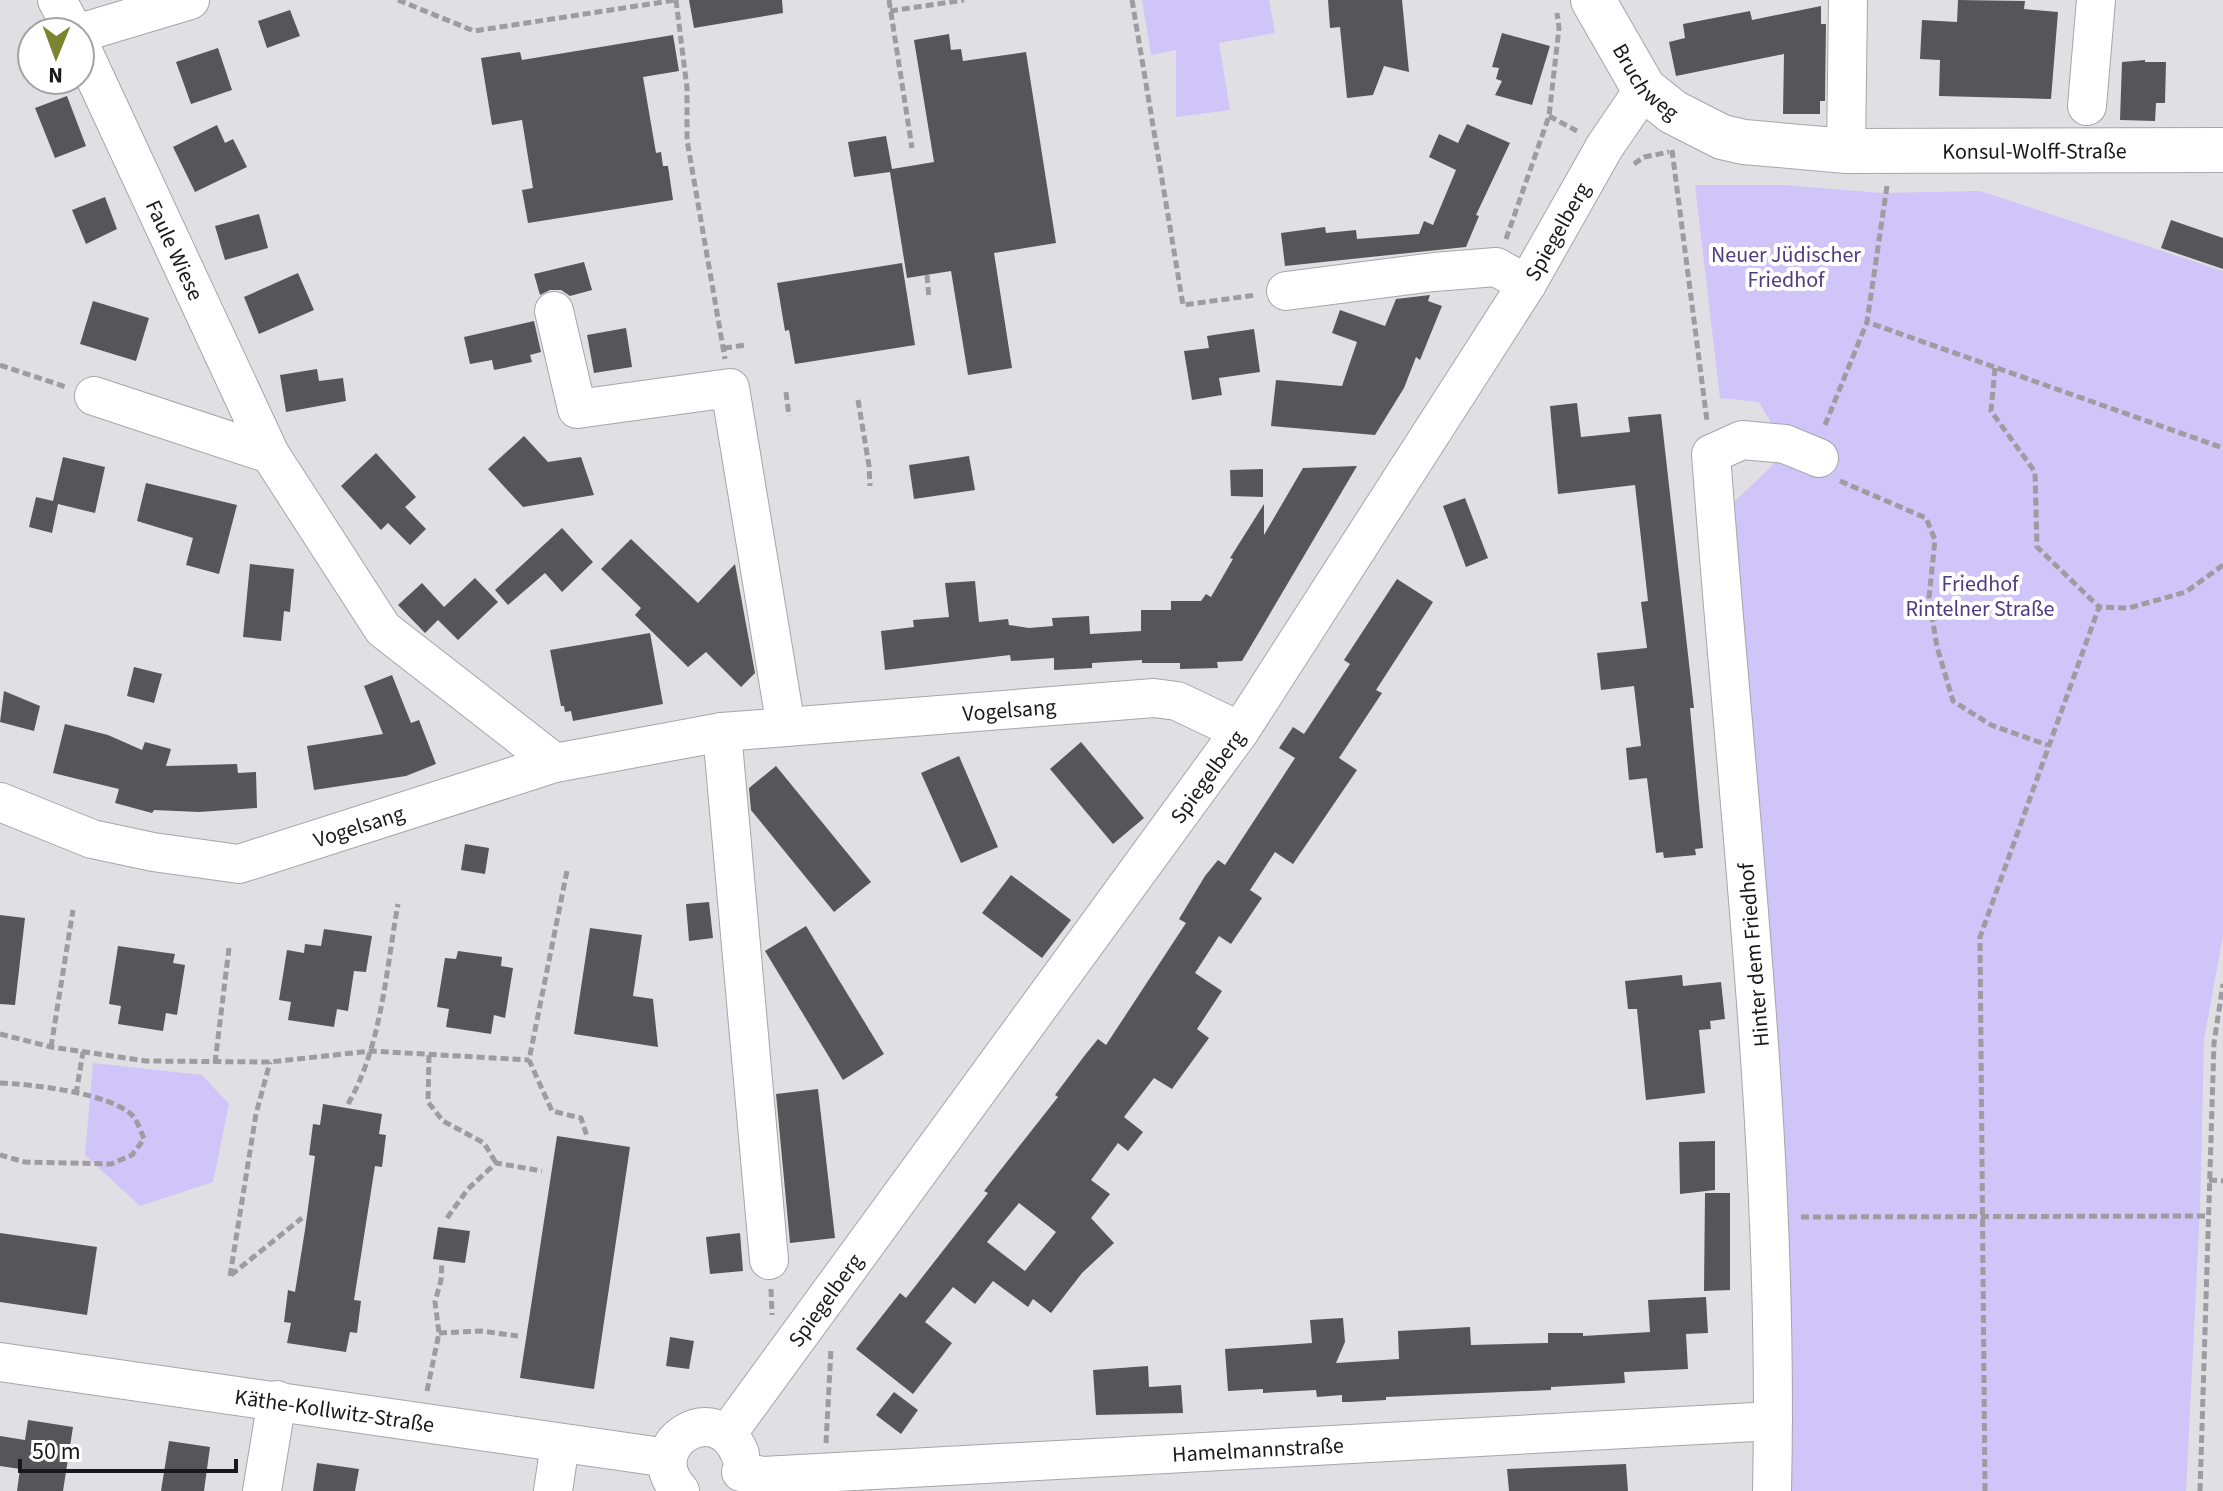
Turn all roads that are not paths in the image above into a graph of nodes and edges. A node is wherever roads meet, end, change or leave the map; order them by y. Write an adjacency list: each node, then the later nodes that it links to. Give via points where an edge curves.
1 (190, 0): 5 (street)
2 (1593, 0): 7 (main road, Bruchweg)
3 (1848, 0): 11 (street)
4 (2096, 0): 8 (street)
5 (96, 28)
6 (96, 79): 16 (street, Faule Wiese)
7 (1644, 89): 9 (main road, Bruchweg, via 1673,112); 12 (street, Spiegelberg)
8 (2087, 106)
9 (1722, 137): 11 (main road, Konsul-Wolff-Straße)
10 (2223, 150): 11 (main road, Konsul-Wolff-Straße)
11 (1846, 151)
12 (1511, 276): 13 (street, via 1434,272); 19 (street, Spiegelberg)
13 (1286, 291)
14 (554, 311): 18 (street, via 577,409 730,388)
15 (94, 396): 16 (street)
16 (270, 454): 21 (street, Faule Wiese, via 383,629)
17 (1819, 458): 26 (street, Hinter dem Friedhof, via 1785,444 1726,447 1761,1048)
18 (786, 727): 19 (street, Vogelsang, via 1154,698 1177,701); 20 (street, Vogelsang)
19 (1240, 731): 27 (street, Spiegelberg)
20 (722, 732): 21 (street, Vogelsang); 23 (street)
21 (555, 763): 22 (street, Vogelsang, via 239,864 92,839)
22 (0, 802)
23 (769, 1260)
24 (0, 1362): 25 (street, Käthe-Kollwitz-Straße)
25 (277, 1400): 28 (street, Käthe-Kollwitz-Straße); 31 (street)
26 (1773, 1421): 30 (street, Hamelmannstraße, via 825,1472); 33 (street, Hinter dem Friedhof)
27 (727, 1434): 29 (street, via 699,1427 685,1432 674,1442); 30 (street)
28 (560, 1444): 29 (street, Käthe-Kollwitz-Straße); 32 (street)
29 (674, 1475)
30 (752, 1483)
31 (262, 1491)
32 (553, 1491)
33 (1772, 1491)

